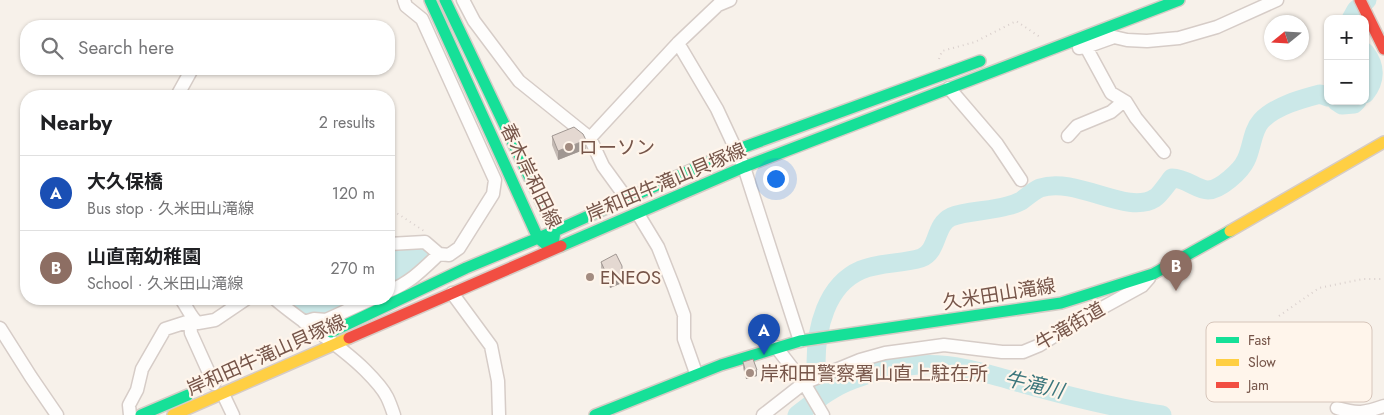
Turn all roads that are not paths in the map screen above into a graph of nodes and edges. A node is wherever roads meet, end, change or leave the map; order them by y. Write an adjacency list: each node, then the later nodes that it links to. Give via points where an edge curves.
1 (404, 0): 31 (street, via 406,6 422,19 495,180 493,194)
2 (430, 0): 28 (main road, 春木岸和田線)
3 (445, 0): 27 (main road, 春木岸和田線)
4 (1180, 0): 9 (main road, 岸和田牛滝山貝塚線)
5 (1277, 0): 11 (street, via 1217,27 1179,38 1147,41 1114,37)
6 (1360, 0): 12 (main road)
7 (721, 2): 10 (street)
8 (469, 3): 19 (street, via 474,21 519,82)
9 (1068, 42): 11 (street, via 1076,49); 15 (main road, 岸和田牛滝山貝塚線)
10 (678, 43): 19 (street); 21 (street, via 717,109)
11 (1086, 48): 17 (street, via 1111,93)
12 (1384, 49)
13 (994, 56): 21 (main road, 岸和田牛滝山貝塚線)
14 (189, 75): 16 (street)
15 (948, 88): 23 (main road, 岸和田牛滝山貝塚線); 24 (street, via 997,144)
16 (180, 90)
17 (1124, 101): 18 (street, via 1111,112 1077,126); 22 (street)
18 (1068, 136)
19 (590, 138): 25 (street, via 603,166)
20 (1384, 142): 34 (main road, 久米田山滝線)
21 (736, 150): 23 (street); 25 (main road, 岸和田牛滝山貝塚線)
22 (1164, 152)
23 (744, 167): 26 (main road, 岸和田牛滝山貝塚線); 49 (street)
24 (1021, 180)
25 (627, 199): 27 (main road, 岸和田牛滝山貝塚線)
26 (638, 214): 30 (main road, 岸和田牛滝山貝塚線); 53 (street, via 658,247 684,315 684,339)
27 (555, 231): 28 (main road, 岸和田牛滝山貝塚線); 30 (main road, 春木岸和田線)
28 (538, 238): 30 (main road, 春木岸和田線); 33 (main road, 岸和田牛滝山貝塚線)
29 (395, 244): 32 (street, via 425,242)
30 (553, 250): 37 (main road, 岸和田牛滝山貝塚線)
31 (455, 252): 32 (street); 33 (street)
32 (438, 254): 35 (street, via 415,277)
33 (466, 268): 38 (main road, 岸和田牛滝山貝塚線)
34 (1153, 274): 36 (main road, 久米田山滝線); 44 (street, 牛滝街道, via 1142,286)
35 (395, 289)
36 (1100, 292): 44 (street); 49 (main road, 久米田山滝線, via 1061,303)
37 (452, 293): 51 (main road, 岸和田牛滝山貝塚線); 65 (street, via 491,346)
38 (395, 302)
39 (186, 305): 45 (street)
40 (237, 305): 45 (street, via 215,320 198,323)
41 (283, 305): 46 (street)
42 (359, 305): 46 (street, via 326,320)
43 (388, 305): 48 (main road, 岸和田牛滝山貝塚線)
44 (1104, 307): 54 (street, 牛滝街道, via 1023,352 944,345 885,353 860,360)
45 (191, 320): 55 (street, via 191,333); 60 (street, via 165,328 142,369 129,405)
46 (304, 322): 48 (street)
47 (0, 328): 59 (street)
48 (324, 335): 50 (main road, 岸和田牛滝山貝塚線); 51 (street)
49 (805, 340): 52 (main road, 久米田山滝線)
50 (307, 343)
51 (336, 344): 56 (main road, 岸和田牛滝山貝塚線); 64 (street, via 375,380 387,396)
52 (776, 347): 53 (main road, 久米田山滝線); 54 (street)
53 (696, 373): 66 (main road, 久米田山滝線)
54 (805, 385): 67 (street, 牛滝街道); 68 (street)
55 (209, 386): 61 (main road, 岸和田牛滝山貝塚線)
56 (223, 394): 62 (main road, 岸和田牛滝山貝塚線); 63 (street)
57 (1384, 406): 58 (street, via 1365,413)
58 (1337, 408)
59 (57, 415)
60 (130, 415)
61 (141, 415)
62 (173, 415)
63 (233, 415)
64 (394, 415)
65 (500, 415)
66 (595, 415)
67 (763, 415)
68 (823, 415)

